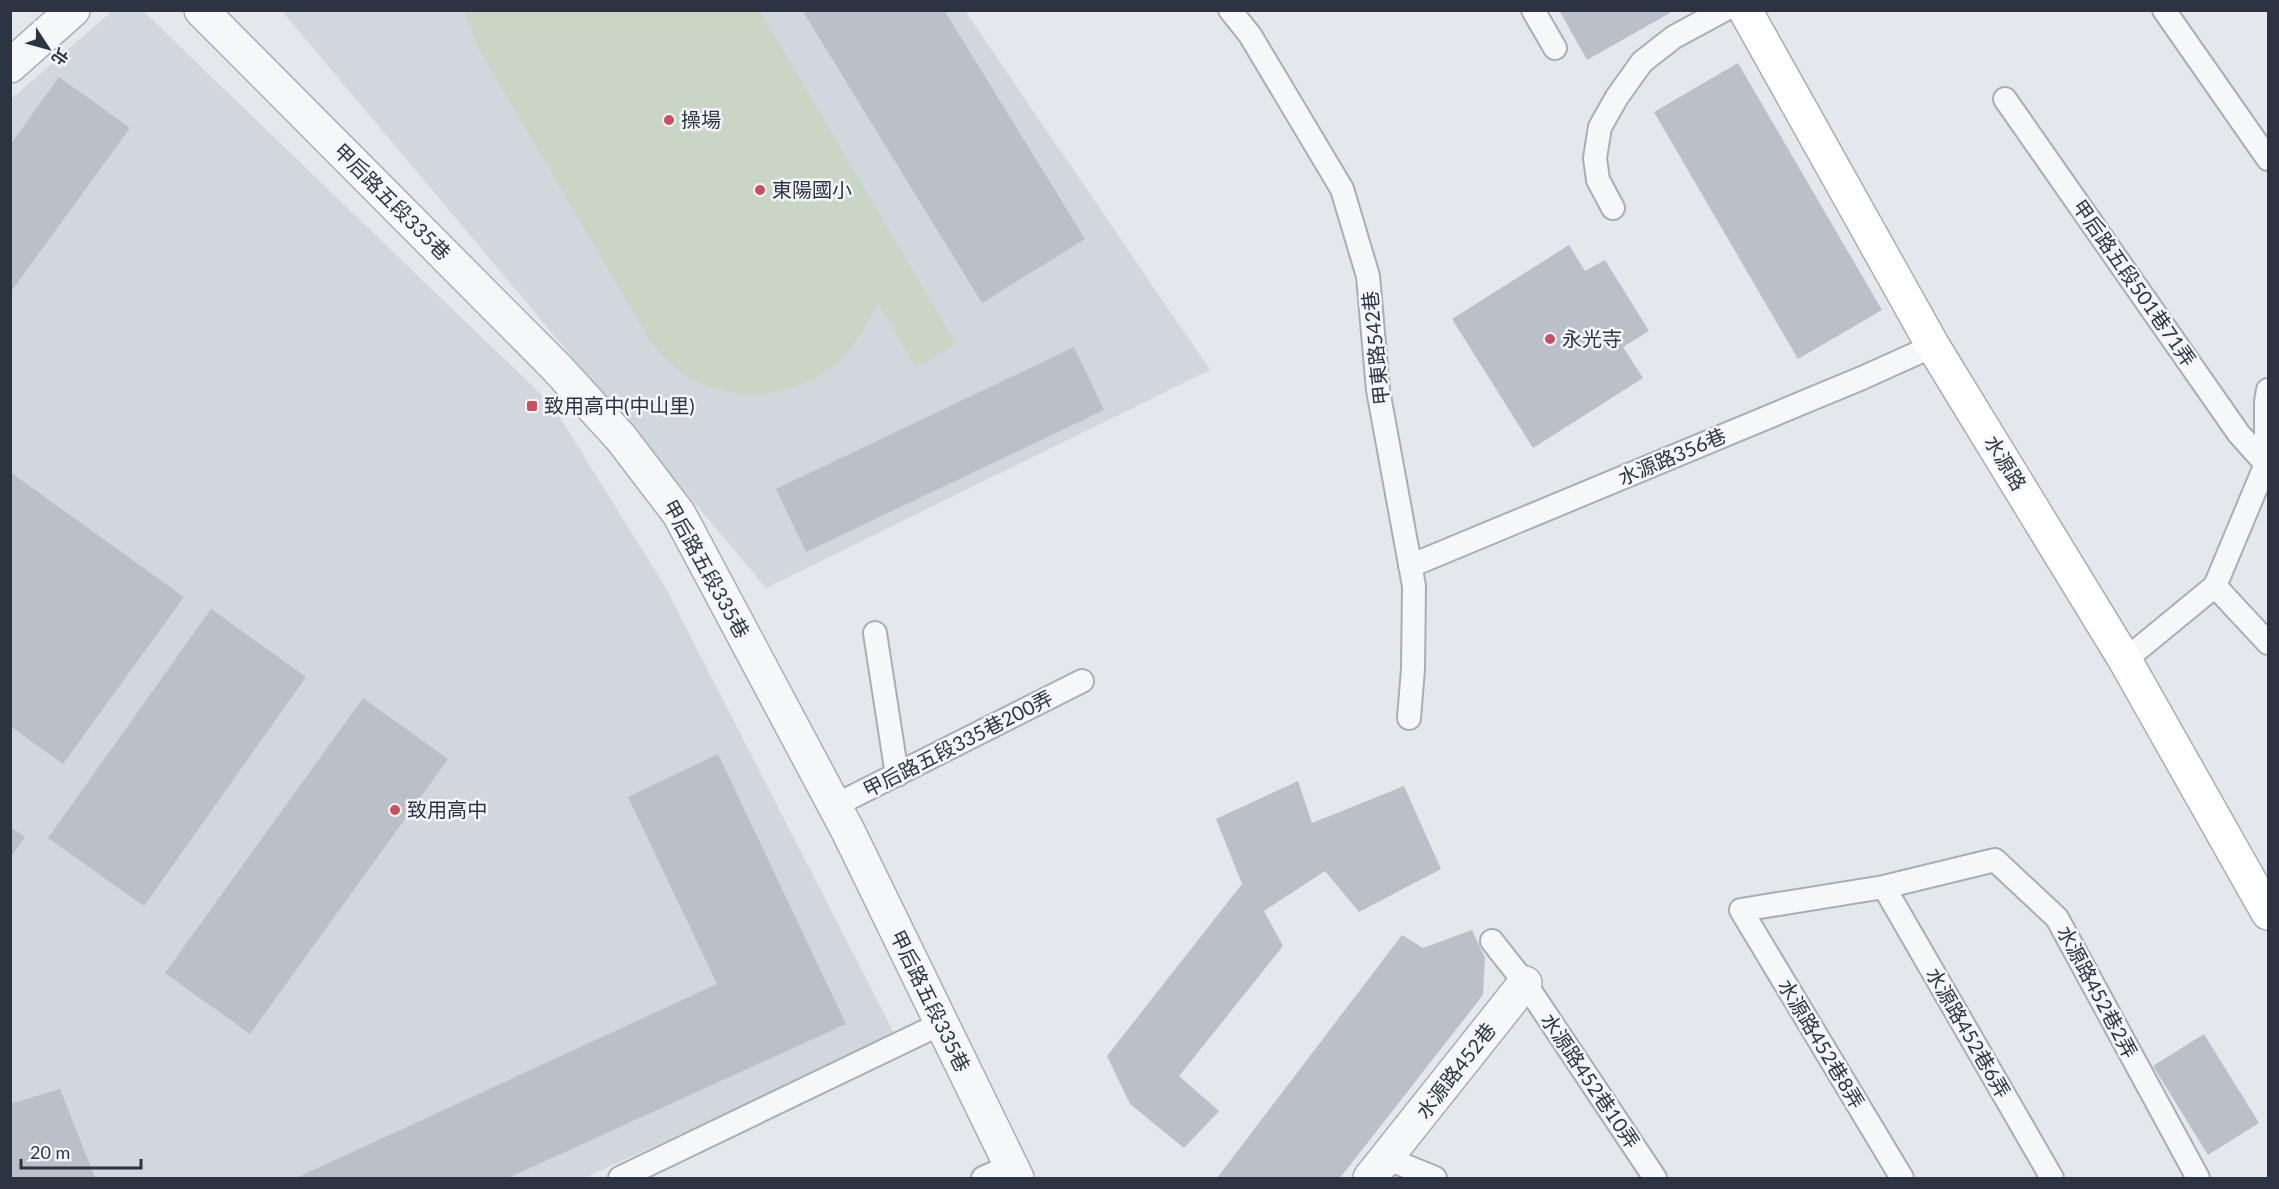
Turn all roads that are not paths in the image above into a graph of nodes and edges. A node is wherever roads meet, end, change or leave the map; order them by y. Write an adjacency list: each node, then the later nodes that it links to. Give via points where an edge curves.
1 (74, 10): 9 (street)
2 (201, 10): 24 (street, 甲后路五段335巷, via 557,368 621,438 679,513)
3 (1230, 10): 16 (lane, 甲東路542巷, via 1250,35 1342,189 1368,276 1378,390)
4 (1533, 10): 8 (lane)
5 (1724, 10): 12 (lane, via 1674,37 1642,62 1600,127 1595,158 1598,180)
6 (1745, 10): 13 (main road, 水源路)
7 (2164, 10): 11 (lane)
8 (1555, 48)
9 (10, 66)
10 (2005, 99): 15 (lane, 甲后路五段501巷71弄, via 2239,434)
11 (2268, 159)
12 (1613, 208)
13 (1933, 346): 16 (lane, 水源路356巷); 20 (main road, 水源路)
14 (2268, 390): 15 (lane)
15 (2266, 464): 17 (lane)
16 (1410, 566): 22 (lane, 甲東路542巷, via 1414,586)
17 (2215, 586): 19 (lane); 20 (lane)
18 (875, 633): 23 (lane)
19 (2268, 643)
20 (2125, 660): 27 (main road, 水源路)
21 (1082, 681): 23 (lane, 甲后路五段335巷200弄)
22 (1409, 718)
23 (897, 775): 24 (lane, 甲后路五段335巷200弄)
24 (834, 806): 30 (street, 甲后路五段335巷)
25 (1884, 886): 26 (lane, 水源路452巷2弄); 37 (lane, 水源路452巷6弄); 38 (lane, 水源路452巷2弄, via 1995,860 2057,918)
26 (1741, 910): 36 (lane, 水源路452巷8弄)
27 (2268, 913)
28 (1492, 941): 29 (lane, 水源路452巷10弄)
29 (1525, 983): 31 (street, 水源路452巷); 35 (lane, 水源路452巷10弄)
30 (940, 1024): 32 (street, 甲后路五段335巷); 33 (lane)
31 (1378, 1168): 34 (lane, 水源路452巷)
32 (1004, 1174)
33 (620, 1179)
34 (1434, 1179)
35 (1655, 1179)
36 (1902, 1179)
37 (2052, 1179)
38 (2198, 1179)

